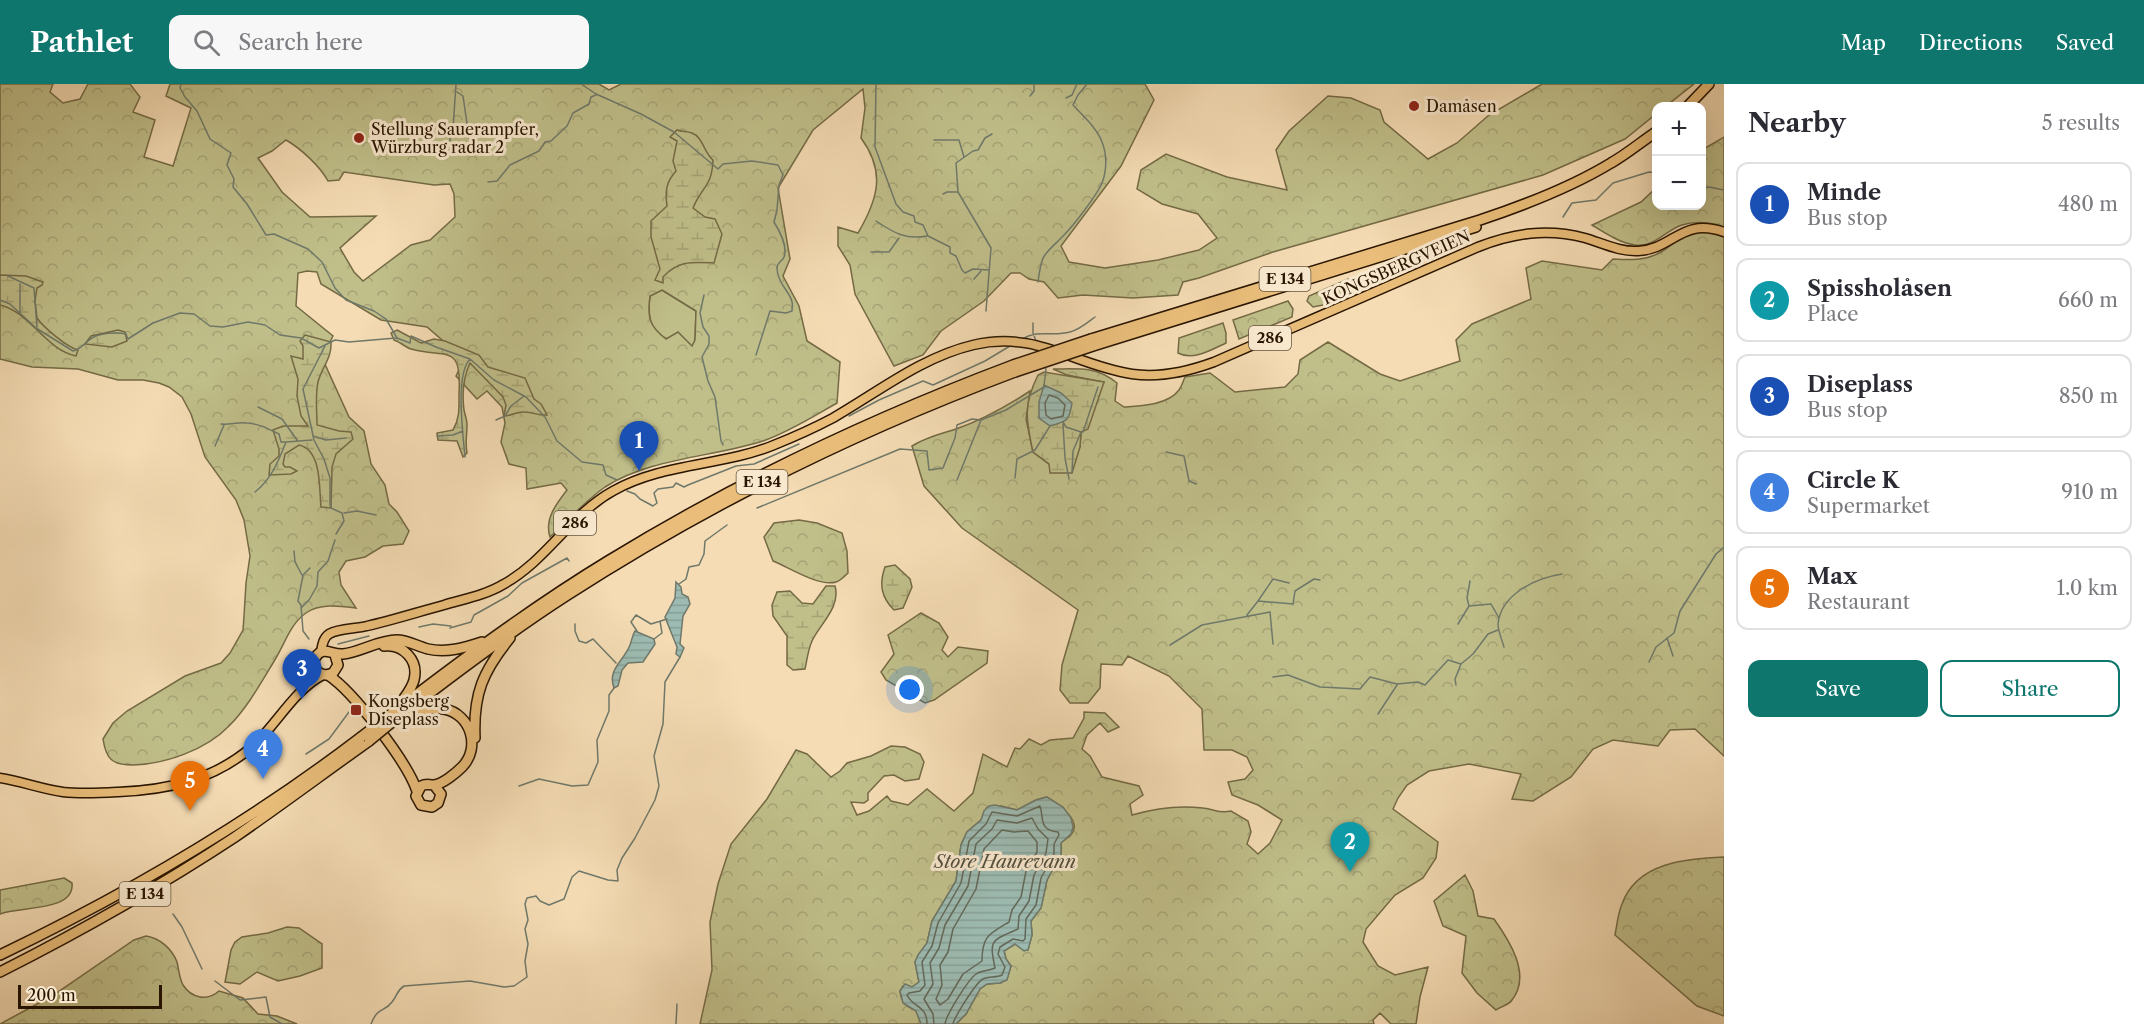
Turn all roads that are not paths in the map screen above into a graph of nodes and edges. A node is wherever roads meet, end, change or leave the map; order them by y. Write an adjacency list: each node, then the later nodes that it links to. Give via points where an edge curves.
1 (1709, 84): 2 (highway)
2 (1692, 102)
3 (1652, 135): 6 (highway, E 134, via 1595,172 1520,206)
4 (1652, 140): 6 (highway, E 134, via 1584,183 1437,241)
5 (1724, 232): 10 (main road, KONGSBERGVEIEN / 286, via 1688,229 1655,247 1636,251 1560,233 1509,236 1214,362 1173,374 1116,370 1030,343 1001,341 973,345 907,374 818,425 756,451 654,474 613,491 521,573 489,592 339,631 328,640)
6 (1092, 342): 7 (highway, E 134, bridge)
7 (1014, 369): 8 (highway, E 134, via 755,486 651,543); 9 (highway, E 134, via 875,420 726,493 607,561)
8 (520, 627): 17 (highway, E 134); 23 (highway, E 134, via 495,656 480,684 472,758)
9 (492, 638): 10 (highway, E 134, via 445,651 405,641 387,641 346,654); 16 (highway, E 134)
10 (328, 652): 11 (highway); 12 (highway, via 315,658)
11 (337, 667): 13 (highway, E 134); 15 (highway); 16 (highway, E 134, via 351,656 378,646 391,645 403,650 414,665 415,678)
12 (315, 668): 13 (highway); 14 (main road)
13 (326, 675): 14 (main road); 15 (highway)
14 (307, 685): 20 (main road, via 245,752 188,783 150,790 86,793)
15 (344, 687): 19 (highway)
16 (396, 710): 17 (highway, E 134)
17 (387, 723): 18 (highway, E 134, bridge); 21 (highway, E 134, via 436,708 453,712 466,724 472,740 468,759 458,771)
18 (364, 740): 24 (highway, E 134, via 182,858); 25 (highway, E 134, via 302,790 201,859 112,913)
19 (410, 771): 21 (highway); 22 (highway)
20 (0, 778)
21 (430, 784): 22 (highway, E 134); 23 (highway)
22 (417, 791): 23 (highway, E 134, via 418,802 426,807 436,805)
23 (441, 794)
24 (0, 955)
25 (0, 972)

